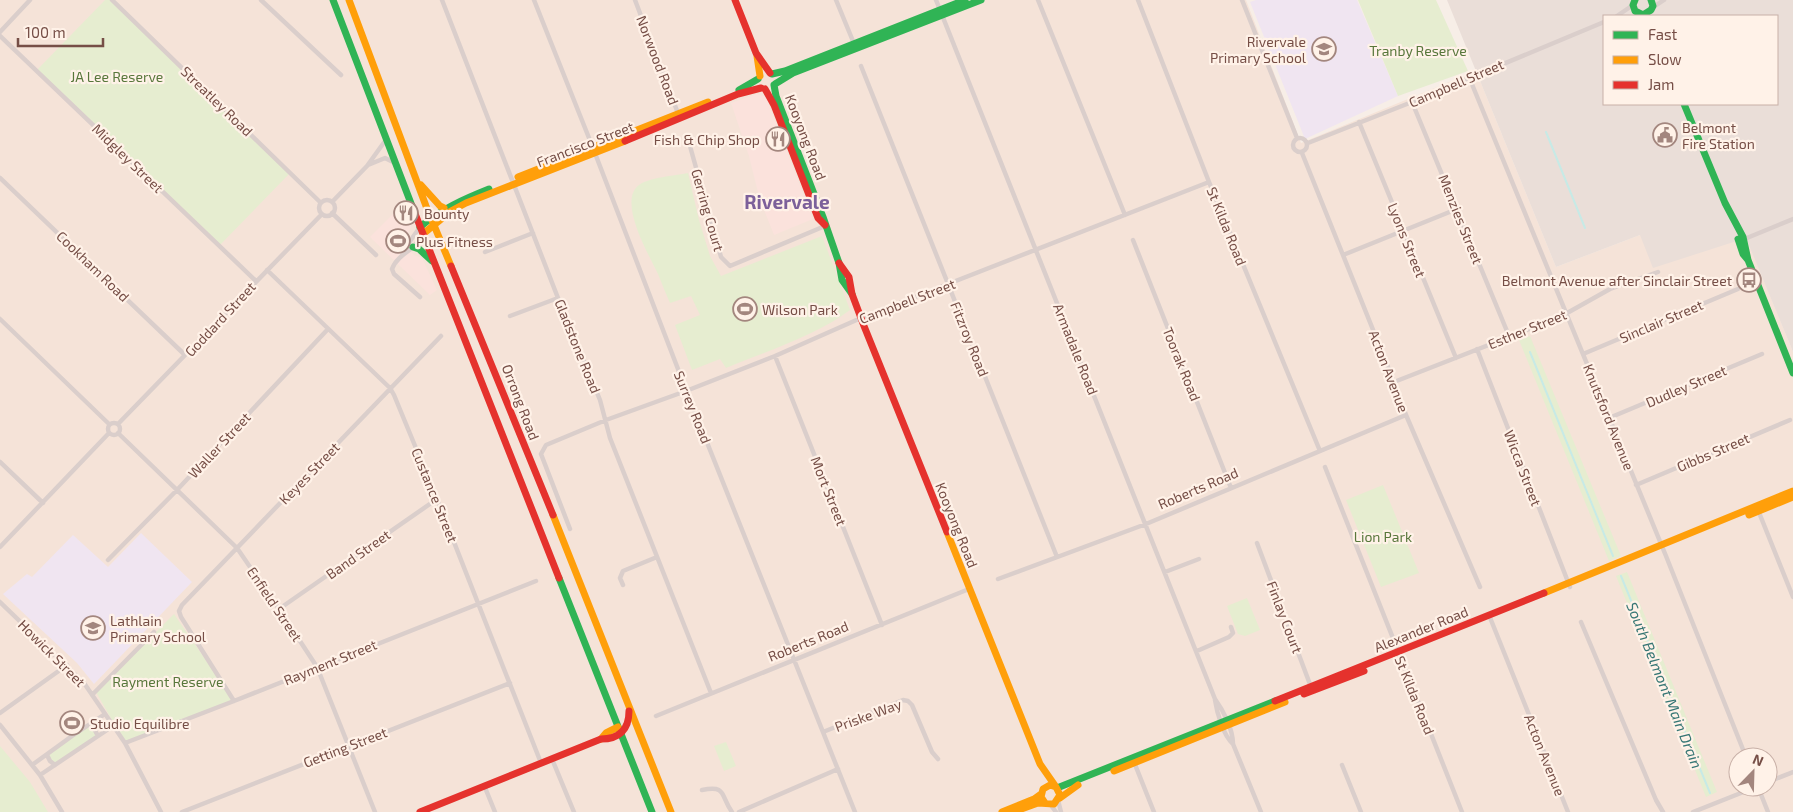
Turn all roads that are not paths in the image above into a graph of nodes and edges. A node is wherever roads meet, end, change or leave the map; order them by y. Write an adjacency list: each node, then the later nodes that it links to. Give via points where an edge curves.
1 (30, 0): 23 (street)
2 (112, 0): 51 (street, Streatley Road)
3 (261, 0): 29 (street)
4 (333, 0): 39 (main road, Orrong Road)
5 (349, 0): 47 (main road, Orrong Road)
6 (442, 0): 48 (street, Gladstone Road)
7 (534, 0): 42 (street, Surrey Road)
8 (635, 0): 36 (street, Norwood Road)
9 (735, 0): 26 (main road)
10 (836, 0): 25 (street)
11 (936, 0): 20 (street, Armadale Road)
12 (966, 0): 20 (main road)
13 (981, 0): 20 (main road)
14 (1038, 0): 56 (street)
15 (1138, 0): 49 (street, St Kilda Road)
16 (1242, 0): 38 (street)
17 (1651, 0): 19 (main road)
18 (1664, 0): 19 (street)
19 (1643, 11): 21 (street)
20 (941, 12): 25 (main road); 68 (street, Armadale Road)
21 (1624, 15)
22 (1603, 22): 31 (street, Campbell Street)
23 (0, 32)
24 (0, 36): 75 (street, Midgley Street)
25 (855, 47): 28 (main road); 32 (main road)
26 (756, 53): 28 (main road); 30 (main road)
27 (862, 66): 76 (street, Fitzroy Road)
28 (771, 73): 30 (main road, via 764,72); 32 (main road)
29 (340, 75)
30 (759, 77): 33 (main road, via 758,84); 36 (main road, Francisco Street)
31 (1469, 77): 34 (street, Campbell Street); 80 (street, Knutsford Avenue)
32 (775, 84): 33 (main road, via 770,89); 60 (main road, Kooyong Road, via 776,96)
33 (763, 89): 36 (main road, Francisco Street, via 738,94); 60 (main road, Kooyong Road, via 774,105 818,218)
34 (1412, 102): 37 (street, Campbell Street); 53 (street, Menzies Street)
35 (1684, 105): 66 (main road)
36 (679, 117): 42 (main road, Francisco Street)
37 (1359, 122): 41 (street, Campbell Street); 62 (street, Lyons Street)
38 (1297, 138): 41 (street); 43 (street, via 1294,148)
39 (386, 139): 44 (main road, Orrong Road); 45 (street)
40 (688, 139): 60 (street, Gerring Court, via 721,256 730,266)
41 (1308, 142): 43 (street, via 1306,151)
42 (594, 151): 48 (main road, Francisco Street); 96 (street, Surrey Road)
43 (1302, 153): 70 (street, Acton Avenue)
44 (394, 163): 45 (street, via 385,158); 61 (main road, Orrong Road)
45 (367, 166): 50 (street)
46 (0, 178): 90 (street, Cookham Road)
47 (417, 181): 52 (main road); 57 (main road, Orrong Road)
48 (513, 182): 52 (main road, Francisco Street); 59 (main road, Francisco Street, via 459,206); 63 (street, Gladstone Road)
49 (1209, 182): 56 (street, Campbell Street); 105 (street, St Kilda Road)
50 (332, 202): 51 (street, via 325,200); 54 (street)
51 (321, 203): 55 (street, via 319,210)
52 (444, 208): 57 (main road, Francisco Street)
53 (1456, 209): 62 (street); 86 (street, Menzies Street)
54 (332, 213): 55 (street); 71 (street)
55 (322, 214): 73 (street, Goddard Street)
56 (1125, 215): 68 (street, Campbell Street)
57 (431, 217): 59 (main road, Orrong Road); 61 (main road, Francisco Street)
58 (1793, 219): 66 (street)
59 (434, 225): 64 (main road, Francisco Street); 152 (main road, Orrong Road)
60 (825, 226): 82 (main road, Kooyong Road, via 839,262 849,277)
61 (420, 227): 64 (main road, Orrong Road); 67 (street, via 408,244)
62 (1403, 232): 70 (street); 92 (street, Lyons Street)
63 (533, 233): 69 (street); 79 (street, Gladstone Road)
64 (424, 234): 67 (street); 72 (main road, Orrong Road)
65 (1133, 240): 109 (street, Toorak Road)
66 (1741, 241): 93 (main road)
67 (409, 249): 72 (main road, via 419,250); 78 (street, via 394,264 393,272)
68 (1036, 250): 76 (street, Campbell Street); 116 (street, Armadale Road)
69 (485, 252)
70 (1343, 254): 94 (street, Acton Avenue)
71 (376, 256)
72 (434, 262): 160 (main road, Orrong Road)
73 (267, 270): 75 (street, Goddard Street); 84 (street, Custance Street)
74 (1658, 272): 80 (street, Esther Street, via 1610,289)
75 (256, 281): 90 (street, Goddard Street)
76 (948, 285): 82 (street, Campbell Street); 123 (street, Fitzroy Road)
77 (1738, 289): 88 (street, Sinclair Street)
78 (420, 297)
79 (558, 298): 81 (street); 99 (street, Gladstone Road)
80 (1567, 314): 86 (street, Esther Street); 88 (street, Knutsford Avenue)
81 (510, 316)
82 (861, 318): 91 (street, Campbell Street); 132 (main road, Kooyong Road)
83 (0, 319): 101 (street)
84 (328, 329): 95 (street, Custance Street); 110 (street, Waller Street)
85 (441, 336): 95 (street, Keyes Street)
86 (1509, 336): 87 (street, Esther Street)
87 (1477, 350): 92 (street, Esther Street); 129 (street, Wicca Street)
88 (1583, 354): 98 (street, Knutsford Avenue)
89 (1762, 354): 98 (street, Dudley Street)
90 (185, 355): 102 (street, Goddard Street)
91 (775, 356): 96 (street, Campbell Street); 139 (street, Mort Street)
92 (1456, 358): 94 (street, Esther Street)
93 (1793, 373)
94 (1394, 382): 97 (street, Acton Avenue)
95 (390, 388): 113 (street, Custance Street); 120 (street, Keyes Street)
96 (686, 391): 99 (street, Campbell Street); 144 (street, Surrey Road)
97 (1406, 415): 105 (street, Roberts Road); 131 (street, Acton Avenue)
98 (1609, 418): 108 (street, Knutsford Avenue)
99 (606, 420): 117 (street, Campbell Street, via 542,449 541,454); 122 (street, Gladstone Road, via 610,438)
100 (1790, 420): 108 (street, Gibbs Street)
101 (109, 424): 102 (street); 103 (street)
102 (118, 424): 104 (street)
103 (110, 433): 104 (street); 114 (street)
104 (118, 433): 110 (street, Enfield Street)
105 (1320, 451): 109 (street, Roberts Road)
106 (0, 462): 114 (street)
107 (1325, 467): 143 (street, St Kilda Road)
108 (1636, 485): 121 (street, Knutsford Avenue)
109 (1231, 488): 116 (street, Roberts Road)
110 (177, 490): 120 (street, Enfield Street); 124 (street, Waller Street)
111 (1793, 491): 115 (main road, Alexander Road)
112 (1793, 498): 115 (main road, Alexander Road)
113 (437, 499): 135 (street, Custance Street); 136 (street, Band Street)
114 (43, 503): 119 (street)
115 (1758, 509): 121 (main road, Alexander Road); 133 (street)
116 (1146, 524): 123 (street, Roberts Road); 126 (street, Armadale Road)
117 (570, 529)
118 (1257, 543): 148 (street, Finlay Court)
119 (0, 547)
120 (237, 548): 136 (street, Enfield Street); 151 (street, Keyes Street, via 182,605 180,611)
121 (1662, 548): 129 (main road, Alexander Road); 165 (street, Knutsford Avenue)
122 (657, 557): 130 (street, via 623,571 620,578); 149 (street, Gladstone Road)
123 (1057, 557): 127 (street, Roberts Road)
124 (108, 560)
125 (1199, 560): 126 (street)
126 (1165, 572): 142 (street, Armadale Road)
127 (998, 579)
128 (536, 581): 135 (street, Rayment Street)
129 (1569, 585): 137 (main road, Alexander Road)
130 (623, 586)
131 (1480, 587)
132 (969, 589): 139 (street, Roberts Road); 171 (main road, Kooyong Road)
133 (1793, 597)
134 (0, 602): 145 (street, Howick Street)
135 (479, 604): 146 (street, Rayment Street); 147 (street, Custance Street)
136 (279, 609): 146 (street, Enfield Street)
137 (1489, 617): 143 (main road, Alexander Road); 208 (street, Acton Avenue)
138 (1580, 622): 186 (street)
139 (882, 625): 144 (street, Roberts Road)
140 (1231, 627): 142 (street, via 1233,632 1229,637)
141 (154, 632): 150 (street)
142 (1197, 651): 157 (street, Armadale Road, via 1216,708)
143 (1398, 654): 148 (main road, Alexander Road); 207 (street, St Kilda Road)
144 (794, 660): 149 (street, Roberts Road); 161 (street, Surrey Road)
145 (67, 665): 150 (street, Howick Street); 153 (street)
146 (317, 667): 151 (street, Rayment Street); 164 (street, Enfield Street)
147 (510, 683): 164 (street, Getting Street); 170 (street, Custance Street)
148 (1312, 689): 157 (main road, Alexander Road)
149 (712, 693): 155 (street, Roberts Road)
150 (92, 695): 154 (street, Howick Street)
151 (234, 702): 163 (street, Rayment Street)
152 (629, 708): 160 (main road, via 627,728); 196 (main road, Orrong Road)
153 (0, 714)
154 (105, 714): 156 (street); 159 (street, Howick Street)
155 (656, 716)
156 (92, 723): 162 (street); 166 (street)
157 (1225, 724): 169 (main road, Alexander Road); 205 (street, Armadale Road)
158 (0, 725): 172 (street)
159 (113, 726): 162 (street); 163 (street, Howick Street)
160 (620, 731): 167 (main road, via 608,739); 195 (main road, Orrong Road)
161 (823, 732): 168 (street, Priske Way, via 903,700 908,701); 175 (street, Surrey Road)
162 (98, 736): 173 (street)
163 (125, 743): 189 (street, Howick Street)
164 (348, 746): 190 (street, Getting Street); 191 (street, Enfield Street)
165 (1742, 747)
166 (47, 755): 172 (street); 173 (street)
167 (552, 758): 170 (main road); 194 (street)
168 (938, 759)
169 (1133, 761): 180 (main road, Alexander Road); 185 (main road, Alexander Road, via 1074,787); 204 (street)
170 (540, 763): 179 (main road)
171 (1040, 764): 180 (main road, Kooyong Road); 182 (main road, Kooyong Road)
172 (32, 765): 177 (street)
173 (55, 765): 177 (street)
174 (1342, 765): 206 (street)
175 (838, 769): 198 (street); 199 (street, Surrey Road)
176 (1793, 772): 178 (street)
177 (40, 775): 188 (street)
178 (1778, 778)
179 (484, 786): 192 (main road); 193 (street)
180 (1057, 787): 182 (main road, via 1050,785); 185 (main road)
181 (702, 790): 197 (street, via 720,789)
182 (1043, 790): 187 (main road); 200 (main road, via 1034,799)
183 (1731, 797): 211 (street)
184 (1761, 797): 212 (street)
185 (1059, 799): 187 (main road, via 1054,804); 203 (street)
186 (1656, 800): 209 (street); 210 (street)
187 (1047, 804): 201 (main road, via 1031,804); 202 (street)
188 (62, 812)
189 (161, 812)
190 (182, 812)
191 (375, 812)
192 (420, 812)
193 (495, 812)
194 (574, 812)
195 (652, 812)
196 (671, 812)
197 (732, 812)
198 (739, 812)
199 (855, 812)
200 (1002, 812)
201 (1013, 812)
202 (1056, 812)
203 (1061, 812)
204 (1154, 812)
205 (1261, 812)
206 (1361, 812)
207 (1462, 812)
208 (1568, 812)
209 (1658, 812)
210 (1663, 812)
211 (1693, 812)
212 (1768, 812)

